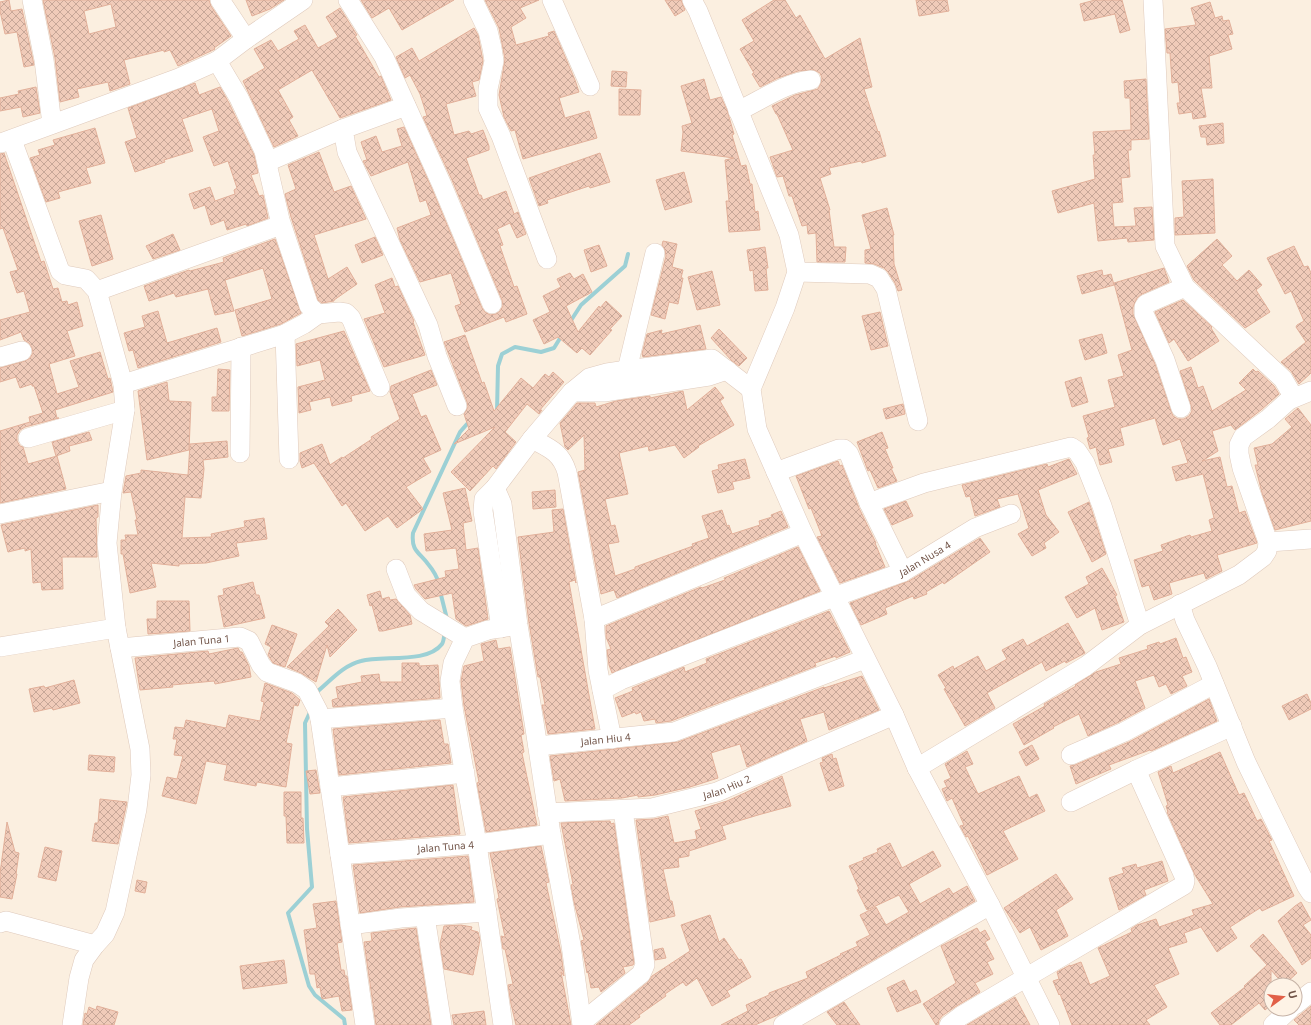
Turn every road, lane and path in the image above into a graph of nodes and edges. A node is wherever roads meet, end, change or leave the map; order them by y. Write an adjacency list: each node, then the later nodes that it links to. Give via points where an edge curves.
1 (32, 0): 15 (street, via 44,60)
2 (220, 0): 9 (street)
3 (303, 0): 9 (street)
4 (348, 0): 13 (street, via 384,57)
5 (473, 0): 21 (street, via 488,31 494,61 488,89 488,108)
6 (552, 0): 12 (street)
7 (692, 0): 14 (street)
8 (1153, 0): 23 (street, via 1165,246)
9 (246, 39): 10 (street)
10 (217, 61): 15 (street, via 179,78); 18 (street, via 239,98)
11 (811, 80): 14 (street, via 786,86)
12 (590, 86)
13 (406, 106): 16 (street); 25 (street)
14 (738, 111): 22 (street, via 789,234)
15 (52, 124): 17 (street)
16 (343, 129): 18 (street); 39 (street, via 347,152 428,325)
17 (6, 141): 24 (street, via 60,271 86,279)
18 (267, 162): 19 (street)
19 (281, 225): 24 (street); 26 (street, via 309,306)
20 (655, 253): 31 (street)
21 (547, 258)
22 (798, 272): 35 (street); 42 (street, via 870,274 879,278 886,289)
23 (1185, 287): 38 (street, via 1283,379 1290,391); 40 (street, via 1146,304 1144,310)
24 (97, 291): 33 (street)
25 (492, 304)
26 (318, 314): 27 (street); 34 (street, via 339,312 346,313 351,318)
27 (285, 334): 28 (street); 46 (street)
28 (241, 347): 33 (street); 45 (street)
29 (22, 351): 30 (street)
30 (0, 357)
31 (627, 370): 32 (street, via 712,360); 37 (street, via 589,378)
32 (727, 370): 35 (street); 37 (street, via 709,376 604,392)
33 (122, 384): 41 (street)
34 (380, 387)
35 (751, 389): 47 (street, via 757,429)
36 (1311, 391): 38 (street)
37 (572, 392): 44 (street)
38 (1289, 400): 54 (street, via 1243,437 1239,446 1242,468)
39 (457, 406)
40 (1181, 408)
41 (125, 410): 43 (street); 48 (street)
42 (918, 422)
43 (28, 438)
44 (532, 438): 59 (street, via 554,451 564,463); 61 (street, via 495,488 502,504)
45 (240, 453)
46 (288, 459)
47 (776, 472): 49 (street, via 839,448 844,449 849,454); 52 (street)
48 (112, 491): 50 (street); 62 (street, via 107,543)
49 (869, 503): 56 (street); 60 (street, via 924,483 1071,447 1085,462 1102,506)
50 (0, 514)
51 (1011, 514): 56 (street, Jalan Nusa 4, via 975,528)
52 (803, 533): 57 (street); 59 (street)
53 (1311, 539): 54 (street)
54 (1268, 542): 58 (street, via 1263,557 1239,575)
55 (396, 569): 63 (street, via 406,595 421,611)
56 (903, 572): 57 (street, Jalan Nusa 4)
57 (834, 597): 66 (street); 68 (street, Jalan Nusa 4, via 621,680)
58 (1180, 604): 60 (street); 67 (street)
59 (594, 619): 68 (street)
60 (1140, 625): 76 (street, via 1086,666)
61 (509, 627): 63 (street); 74 (street)
62 (116, 628): 64 (street); 65 (street)
63 (455, 631): 69 (street, via 450,681)
64 (0, 647)
65 (120, 648): 70 (street, Jalan Tuna 1, via 240,636 249,640 267,672 307,690); 92 (street, via 140,749 141,775 137,809 115,912 105,934)
66 (865, 659): 71 (street); 73 (street, Jalan Hiu 4, via 674,732)
67 (1214, 684): 72 (street); 75 (street, via 1124,732)
68 (602, 690): 73 (street)
69 (453, 708): 70 (street); 78 (street)
70 (319, 715): 79 (street)
71 (894, 715): 76 (street); 81 (street, Jalan Hiu 2, via 717,792 652,808)
72 (1232, 726): 77 (street); 86 (street, via 1246,762)
73 (612, 738): 74 (street, Jalan Hiu 4)
74 (538, 746): 82 (street)
75 (1071, 755)
76 (917, 768): 87 (street)
77 (1136, 770): 80 (street); 93 (street, via 1184,876 1184,885)
78 (465, 773): 79 (street); 84 (street)
79 (330, 787): 85 (street)
80 (1070, 802)
81 (623, 810): 82 (street, Jalan Hiu 2); 97 (street, via 645,965 641,974)
82 (548, 813): 83 (street)
83 (551, 834): 84 (street, Jalan Tuna 4); 97 (street)
84 (477, 844): 85 (street, Jalan Tuna 4); 88 (street)
85 (340, 855): 91 (street)
86 (1311, 893)
87 (990, 905): 93 (street); 102 (street)
88 (487, 912): 89 (street); 101 (street)
89 (425, 916): 91 (street); 100 (street)
90 (0, 924): 92 (street, via 6,921)
91 (350, 926): 99 (street)
92 (95, 945): 98 (street, via 84,960)
93 (1027, 977): 103 (street); 104 (street)
94 (1311, 992): 95 (street)
95 (1303, 998)
96 (1282, 1017): 105 (street)
97 (582, 1023)
98 (72, 1025)
99 (365, 1025)
100 (442, 1025)
101 (503, 1025)
102 (783, 1025)
103 (949, 1025)
104 (1050, 1025)
105 (1273, 1025)

